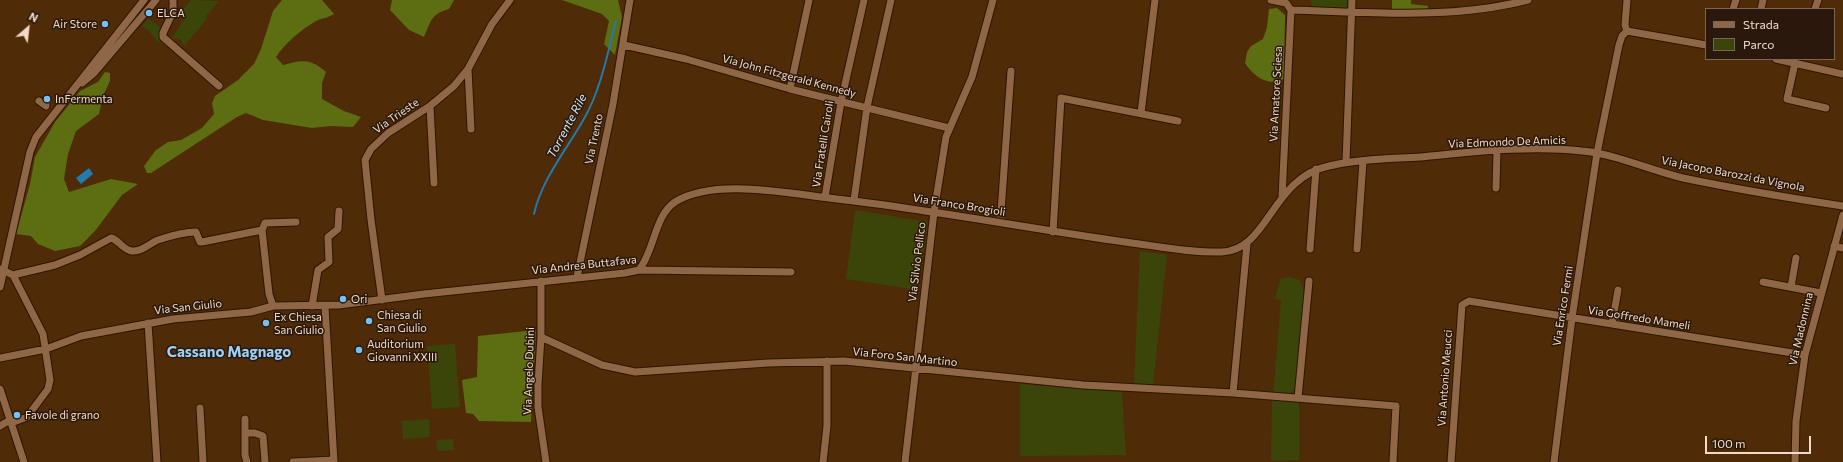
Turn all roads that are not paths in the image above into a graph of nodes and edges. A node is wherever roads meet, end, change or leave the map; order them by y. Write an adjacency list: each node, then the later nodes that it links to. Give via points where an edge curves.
1 (144, 0): 28 (street)
2 (156, 0): 28 (street, via 94,73)
3 (173, 0): 26 (street, via 173,12 163,37)
4 (510, 0): 23 (street, Via Trieste, via 492,24)
5 (809, 0): 27 (street)
6 (864, 0): 30 (street, Via Fratelli Cairoli)
7 (891, 0): 33 (street)
8 (993, 0): 37 (street, Via Silvio Pellico, via 972,77)
9 (1155, 0): 35 (street)
10 (1352, 0): 17 (street)
11 (1528, 0): 15 (street)
12 (1627, 0): 18 (street, via 1625,25)
13 (1276, 1): 16 (street, via 1286,3)
14 (628, 2): 19 (street, Via Trento)
15 (1501, 3): 17 (street, via 1453,13 1386,14)
16 (1291, 10): 17 (street); 47 (street, Via Amatore Sciesa)
17 (1352, 11): 42 (street)
18 (1628, 31): 20 (street); 40 (street, via 1622,36 1619,46)
19 (624, 45): 27 (street, Via John Fitzgerald Kennedy, via 686,59); 68 (street, Via Trento)
20 (1705, 45)
21 (1784, 60): 22 (street)
22 (1799, 62): 25 (street); 34 (street, via 1787,99)
23 (468, 69): 32 (street, Via Trieste, via 454,86); 38 (street)
24 (1011, 71): 54 (street)
25 (1843, 74)
26 (219, 86)
27 (790, 89): 30 (street, Via John Fitzgerald Kennedy)
28 (72, 91): 64 (street, via 36,137 30,152)
29 (39, 100): 31 (street)
30 (841, 102): 33 (street, Via John Fitzgerald Kennedy); 48 (street, Via Fratelli Cairoli)
31 (46, 104)
32 (430, 106): 44 (street); 76 (street, Via Trieste, via 388,134 371,149 366,160)
33 (867, 108): 37 (street, Via John Fitzgerald Kennedy); 49 (street)
34 (1826, 108)
35 (1141, 113): 36 (street); 57 (street, via 1061,98)
36 (1178, 121)
37 (949, 128): 52 (street, Via Silvio Pellico)
38 (471, 129)
39 (1497, 151): 40 (street, Via Edmondo De Amicis, via 1550,149); 41 (street, Via Edmondo De Amicis); 46 (street)
40 (1597, 154): 50 (street, Via Jacopo Barozzi da Vignola, via 1680,177); 81 (street, Via Enrico Fermi)
41 (1363, 161): 42 (street, Via Edmondo De Amicis); 62 (street)
42 (1346, 162): 43 (street, Via Edmondo De Amicis)
43 (1316, 169): 45 (street, Via Edmondo De Amicis); 61 (street)
44 (434, 183)
45 (1289, 188): 47 (street, Via Franco Brogioli)
46 (1496, 188)
47 (1282, 196): 58 (street, Via Franco Brogioli)
48 (825, 198): 49 (street, Via Franco Brogioli); 65 (street, Via Franco Brogioli, via 742,189 717,190 683,198 672,204 664,213 651,250)
49 (854, 200): 52 (street, Via Franco Brogioli)
50 (1843, 206)
51 (339, 211): 79 (street, via 338,229 328,236 329,262 318,270)
52 (934, 212): 54 (street, Via Franco Brogioli); 89 (street, Via Silvio Pellico)
53 (1843, 215): 59 (street, Via Madonnina)
54 (1001, 218): 57 (street, Via Franco Brogioli)
55 (296, 222): 56 (street, via 266,223)
56 (262, 230): 67 (street, via 200,242 196,232 182,233 158,240 138,251 125,249 111,238 55,265); 78 (street, via 269,294)
57 (1053, 232): 58 (street, Via Franco Brogioli, via 1174,249 1220,252 1234,251)
58 (1247, 244): 91 (street)
59 (1834, 246): 60 (street); 75 (street, Via Madonnina)
60 (1843, 248)
61 (1310, 249)
62 (1357, 249)
63 (1796, 258): 73 (street)
64 (2, 269): 67 (street); 72 (street)
65 (639, 270): 66 (street, Via Andrea Buttafava); 68 (street, Via Andrea Buttafava)
66 (790, 272)
67 (13, 275): 85 (street, via 43,334)
68 (577, 277): 69 (street, Via Andrea Buttafava)
69 (542, 281): 76 (street, Via Andrea Buttafava); 84 (street, Via Angelo Dubini)
70 (1309, 281): 92 (street)
71 (1763, 282): 73 (street)
72 (0, 287)
73 (1791, 287): 75 (street)
74 (1618, 290): 83 (street)
75 (1821, 293): 86 (street, Via Madonnina)
76 (382, 300): 80 (street, Via San Giulio)
77 (1469, 300): 81 (street, Via Goffredo Mameli); 109 (street, Via Antonio Meucci, via 1462,305)
78 (273, 306): 79 (street, Via San Giulio); 82 (street, Via San Giulio, via 251,312)
79 (312, 306): 80 (street, Via San Giulio)
80 (325, 306): 98 (street)
81 (1572, 318): 83 (street, Via Goffredo Mameli); 110 (street, Via Enrico Fermi)
82 (148, 323): 85 (street, Via San Giulio, via 81,336); 100 (street)
83 (1612, 324): 86 (street, Via Goffredo Mameli)
84 (541, 337): 88 (street, Via Foro San Martino, via 602,365 635,372); 105 (street, Via Angelo Dubini, via 538,407)
85 (46, 348): 87 (street, Via San Giulio); 95 (street, via 50,380 48,389 27,417)
86 (1805, 355): 111 (street, Via Madonnina, via 1799,388)
87 (0, 358)
88 (827, 361): 89 (street, Via Foro San Martino); 106 (street, via 827,426)
89 (916, 370): 91 (street, Via Foro San Martino, via 1083,385); 107 (street, Via Silvio Pellico)
90 (0, 389): 95 (street)
91 (1233, 393): 92 (street, Via Foro San Martino)
92 (1298, 398): 108 (street, Via Foro San Martino, via 1396,406)
93 (200, 408): 101 (street)
94 (244, 419): 97 (street)
95 (11, 421): 96 (street); 99 (street)
96 (0, 426)
97 (244, 433): 102 (street); 103 (street, via 263,436)
98 (334, 461): 104 (street)
99 (24, 462)
100 (157, 462)
101 (203, 462)
102 (247, 462)
103 (265, 462)
104 (293, 462)
105 (546, 462)
106 (823, 462)
107 (905, 462)
108 (1393, 462)
109 (1451, 462)
110 (1554, 462)
111 (1793, 462)

